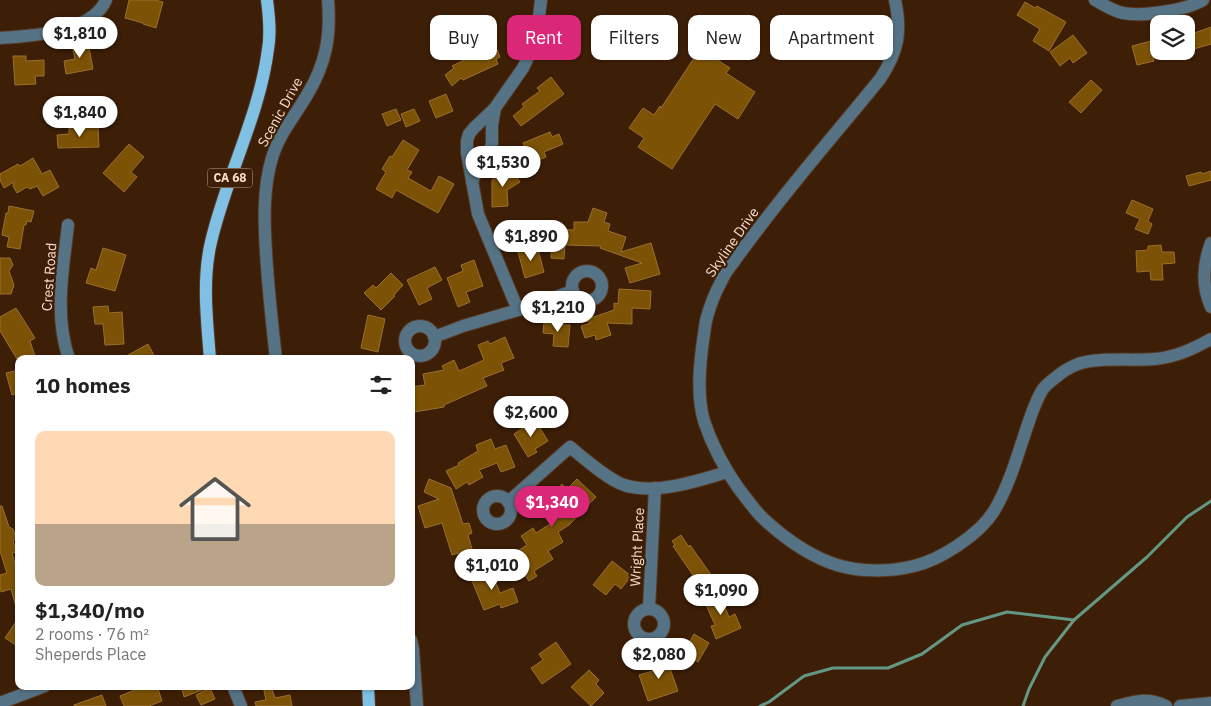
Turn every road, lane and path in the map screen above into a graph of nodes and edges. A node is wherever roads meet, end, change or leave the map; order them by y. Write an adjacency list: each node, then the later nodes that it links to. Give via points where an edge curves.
1 (106, 0): 8 (street, via 89,19 57,32)
2 (269, 0): 19 (main road, CA 68, via 270,33 262,80 250,124 227,185 206,270)
3 (328, 0): 20 (street, Scenic Drive, via 329,29 322,65 308,95 280,137 272,157 265,197 264,227)
4 (541, 0): 9 (street, via 530,54)
5 (894, 0): 21 (street, Skyline Drive, via 898,40 889,65 742,251 722,279 707,317 700,358 700,388 704,419)
6 (1095, 0): 7 (street, via 1130,14 1172,10)
7 (1203, 0)
8 (0, 38)
9 (495, 108): 10 (street, via 488,159); 10 (street, via 469,134 467,153)
10 (472, 182): 15 (street, via 478,214)
11 (68, 225): 18 (street, Crest Road, via 60,294 61,322)
12 (1211, 243): 14 (street, via 1204,273)
13 (573, 291): 15 (street)
14 (1211, 307)
15 (518, 310): 16 (street)
16 (434, 338)
17 (1211, 339): 21 (street, Skyline Drive, via 1172,356 1091,361 1064,371 1043,389 993,513 960,543 914,566 859,569 840,566 812,554 761,517)
18 (68, 355)
19 (210, 355)
20 (276, 355)
21 (727, 472): 22 (street, via 691,483)
22 (656, 488): 23 (street, via 623,485 570,447); 24 (street, Wright Place)
23 (508, 502)
24 (649, 608)
25 (415, 687): 33 (street)
26 (34, 690): 29 (street)
27 (235, 690): 31 (street)
28 (368, 690): 32 (main road)
29 (0, 703)
30 (1211, 704): 36 (street)
31 (241, 706)
32 (369, 706)
33 (416, 706)
34 (1117, 706): 35 (street, via 1145,700)
35 (1166, 706)
36 (1180, 706)

